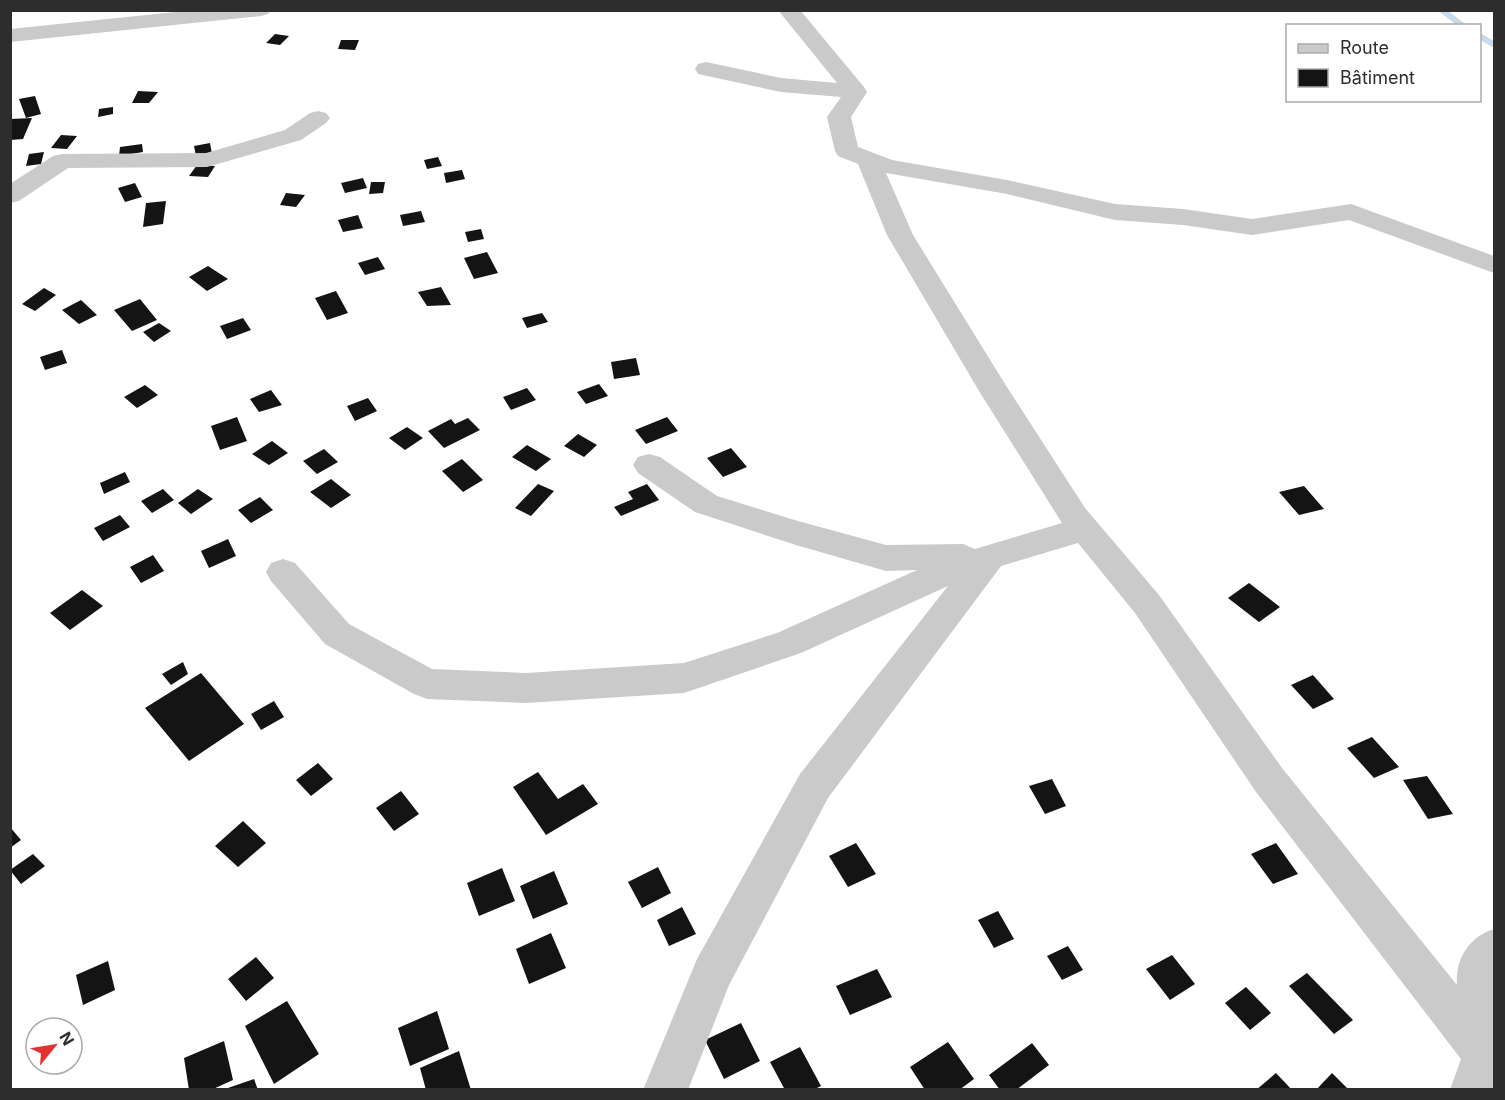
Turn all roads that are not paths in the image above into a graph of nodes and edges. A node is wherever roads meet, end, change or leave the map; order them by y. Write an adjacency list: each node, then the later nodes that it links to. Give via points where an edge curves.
1 (261, 10): 3 (street)
2 (788, 10): 6 (street)
3 (184, 13): 4 (street)
4 (10, 36)
5 (706, 69): 6 (street, via 781,85)
6 (856, 93): 8 (street, via 838,117 847,151)
7 (318, 118): 9 (street, via 293,135 207,160 62,161)
8 (868, 159): 10 (street, via 886,166 1115,212 1252,227 1351,212); 12 (street, via 900,235 994,391)
9 (10, 196)
10 (1494, 265)
11 (649, 465): 13 (street, via 706,504 863,552 886,558)
12 (1084, 529): 13 (street); 16 (street, via 1147,604 1269,780)
13 (989, 557): 14 (street, via 919,583 789,643 684,678 526,688 427,684 337,634); 17 (street, via 814,786 712,974)
14 (283, 572)
15 (1494, 949): 16 (street, via 1477,970)
16 (1484, 1070)
17 (665, 1089)

